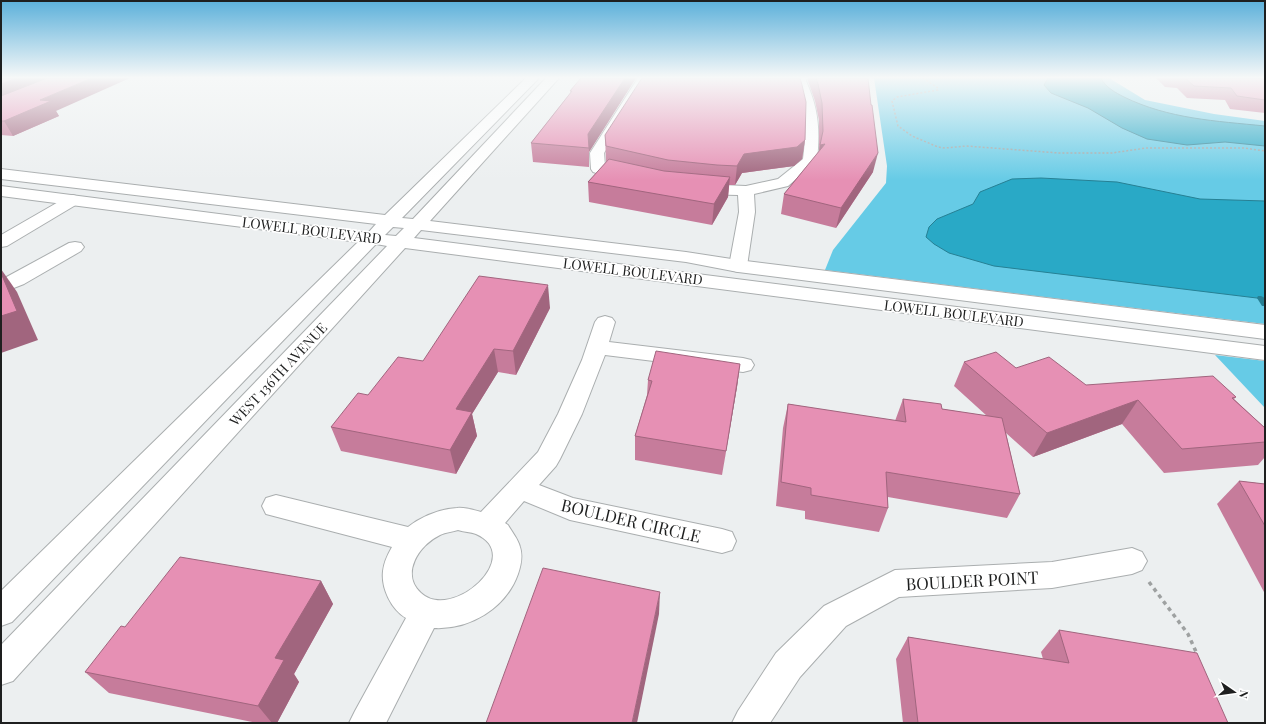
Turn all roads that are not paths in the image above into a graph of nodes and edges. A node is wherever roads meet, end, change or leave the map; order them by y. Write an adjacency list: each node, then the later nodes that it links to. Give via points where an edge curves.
1 (499, 112): 11 (main road, WEST 136TH AVENUE)
2 (522, 112): 12 (main road, WEST 136TH AVENUE)
3 (623, 112): 6 (main road, via 597,153 598,169)
4 (811, 112): 9 (main road, via 814,132 810,161 783,183)
5 (1, 174): 11 (main road, LOWELL BOULEVARD)
6 (642, 181)
7 (687, 188): 9 (main road)
8 (1, 191): 10 (main road, LOWELL BOULEVARD)
9 (746, 191): 17 (main road, via 747,212)
10 (73, 200): 13 (main road, LOWELL BOULEVARD); 14 (main road)
11 (389, 221): 12 (main road, LOWELL BOULEVARD); 13 (main road, WEST 136TH AVENUE)
12 (417, 225): 15 (main road, WEST 136TH AVENUE); 17 (main road, LOWELL BOULEVARD, via 686,257)
13 (372, 238): 15 (main road, LOWELL BOULEVARD); 30 (main road, WEST 136TH AVENUE)
14 (1, 242)
15 (401, 242): 22 (main road, LOWELL BOULEVARD); 32 (main road, WEST 136TH AVENUE)
16 (75, 247): 18 (main road)
17 (738, 266): 20 (main road, LOWELL BOULEVARD)
18 (1, 287)
19 (605, 322): 21 (main road)
20 (1265, 332)
21 (597, 347): 23 (main road); 24 (main road, via 570,414 547,459)
22 (1265, 352)
23 (743, 365)
24 (519, 488): 26 (main road); 28 (main road, BOULDER CIRCLE, via 570,509)
25 (276, 506): 27 (main road)
26 (487, 525): 27 (main road, via 474,520 442,522 426,529); 31 (main road, via 498,534 505,546 507,560 503,576 494,590 480,602 462,611 444,614)
27 (412, 540): 31 (main road, via 397,568 397,582 402,595 412,606)
28 (722, 541)
29 (1132, 561): 34 (main road, BOULDER POINT, via 1052,576 895,584 835,616 788,665)
30 (1, 612)
31 (426, 612): 33 (main road)
32 (1, 669)
33 (368, 723)
34 (750, 723)

